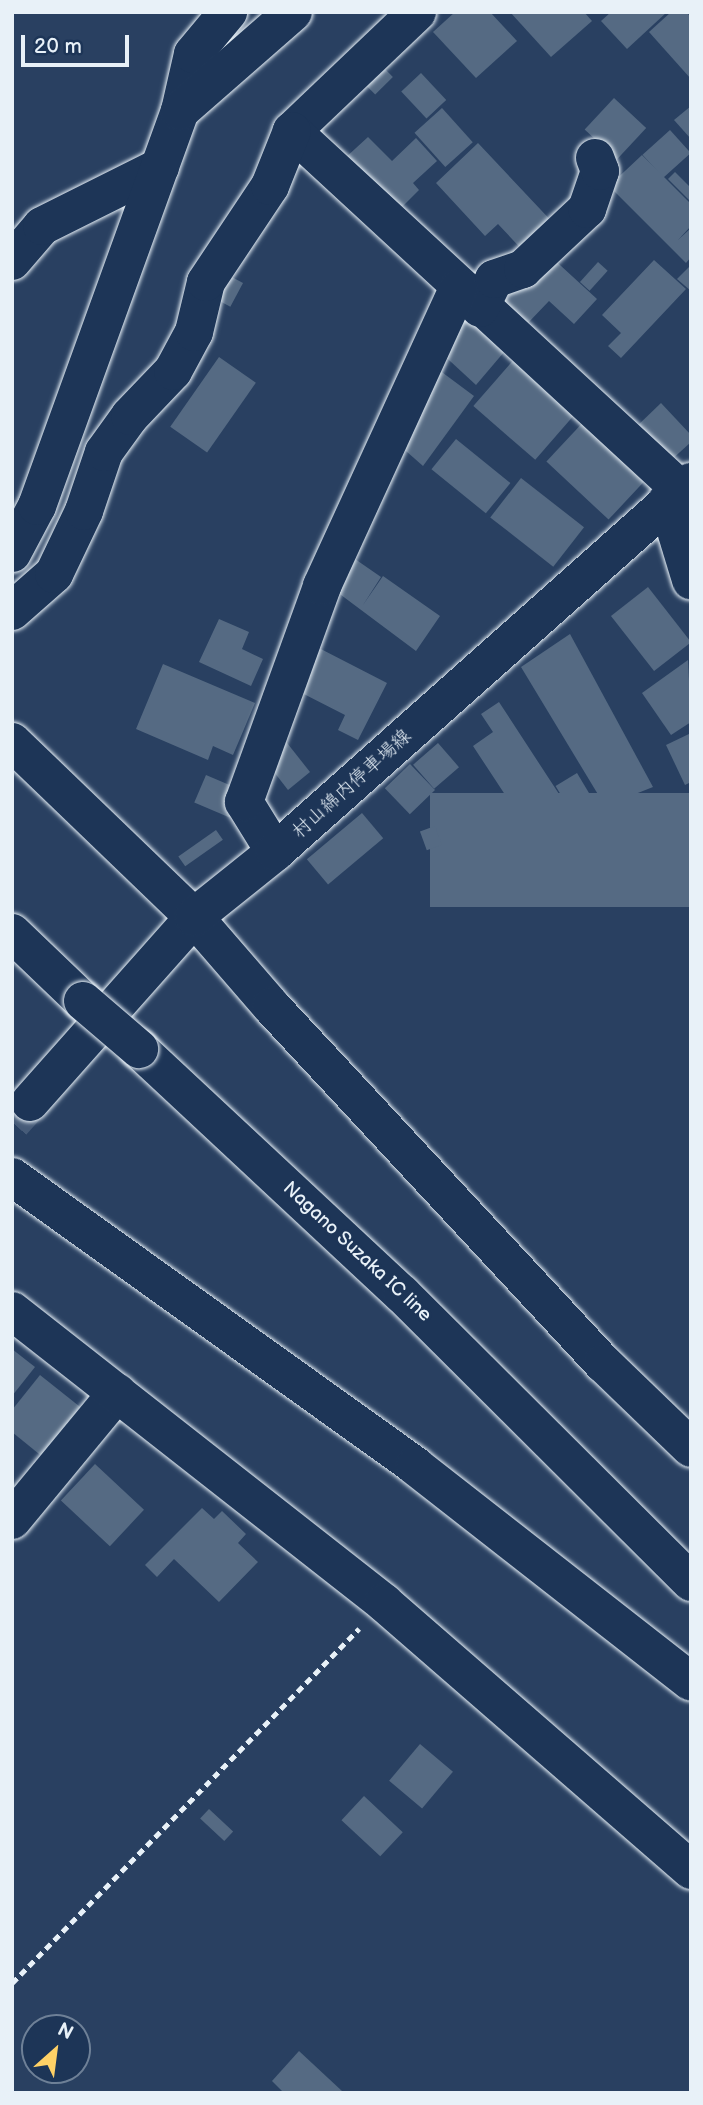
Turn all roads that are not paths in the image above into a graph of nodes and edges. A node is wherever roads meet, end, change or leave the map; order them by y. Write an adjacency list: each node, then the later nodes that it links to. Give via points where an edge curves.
1 (229, 12): 4 (street, via 193,54)
2 (293, 12): 4 (street)
3 (416, 12): 5 (street)
4 (180, 111): 7 (street)
5 (292, 131): 9 (street); 13 (street, via 270,186 206,282 194,332 173,371 130,416 104,452 84,511 54,574)
6 (595, 158): 9 (street, via 600,171 587,209 523,269 494,279)
7 (160, 167): 8 (street, via 43,226); 11 (street, via 37,506)
8 (12, 261)
9 (469, 298): 10 (street); 15 (street, via 322,586 244,802)
10 (680, 491): 12 (street); 15 (street, 村山綿内停車場線)
11 (12, 553)
12 (691, 580)
13 (12, 611)
14 (12, 741): 16 (street)
15 (275, 852): 16 (street, 村山綿内停車場線)
16 (194, 917): 18 (street, 村山綿内停車場線); 22 (street, via 603,1363)
17 (12, 933): 24 (street, Nagano Suzaka IC line, bridge, via 402,1294)
18 (30, 1102)
19 (12, 1177): 25 (street, via 415,1466)
20 (12, 1311): 21 (street)
21 (117, 1393): 23 (street); 26 (street, via 384,1603)
22 (691, 1448)
23 (12, 1520)
24 (691, 1582)
25 (691, 1682)
26 (691, 1870)

